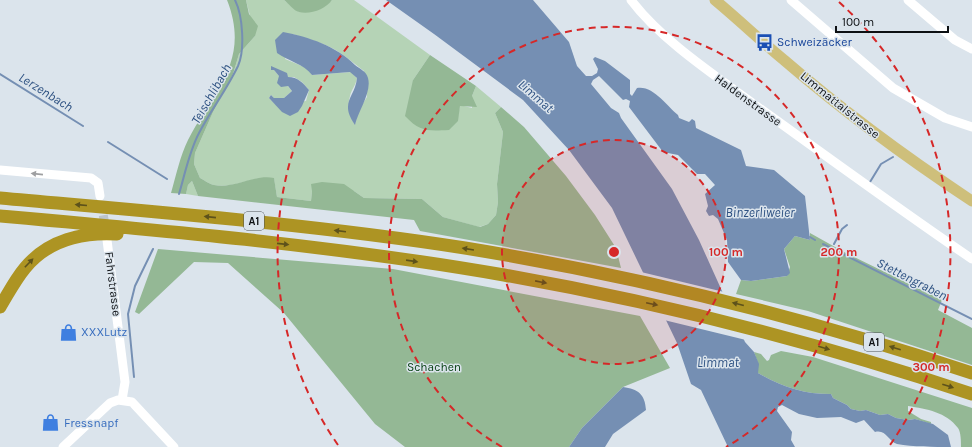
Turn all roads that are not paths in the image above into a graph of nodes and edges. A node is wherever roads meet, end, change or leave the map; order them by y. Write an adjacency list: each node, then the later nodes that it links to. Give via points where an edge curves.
1 (631, 0): 14 (street, Haldenstrasse, via 646,18 716,78 872,191)
2 (715, 0): 10 (main road, Limmattalstrasse, via 851,114)
3 (791, 0): 6 (street, via 893,88 945,118)
4 (908, 0): 5 (street, via 955,40)
5 (972, 49)
6 (972, 127)
7 (0, 170): 8 (street, one-way to 7, via 98,183 91,178)
8 (100, 196)
9 (0, 198): 16 (highway, A1, one-way to 9, via 775,314 603,274 466,249 195,215)
10 (972, 200)
11 (0, 216): 13 (highway, A1, via 186,232)
12 (107, 240): 18 (street, Fahrstrasse, via 125,382)
13 (245, 240): 15 (highway, one-way to 13, via 30,262 47,249 69,239 91,234 116,234 204,242); 17 (highway, A1, one-way to 17, via 464,268 614,296 787,337)
14 (972, 259)
15 (0, 307)
16 (972, 373)
17 (972, 394)
18 (122, 400): 19 (street, via 110,403); 20 (street, via 135,404)
19 (63, 447)
20 (174, 447)

